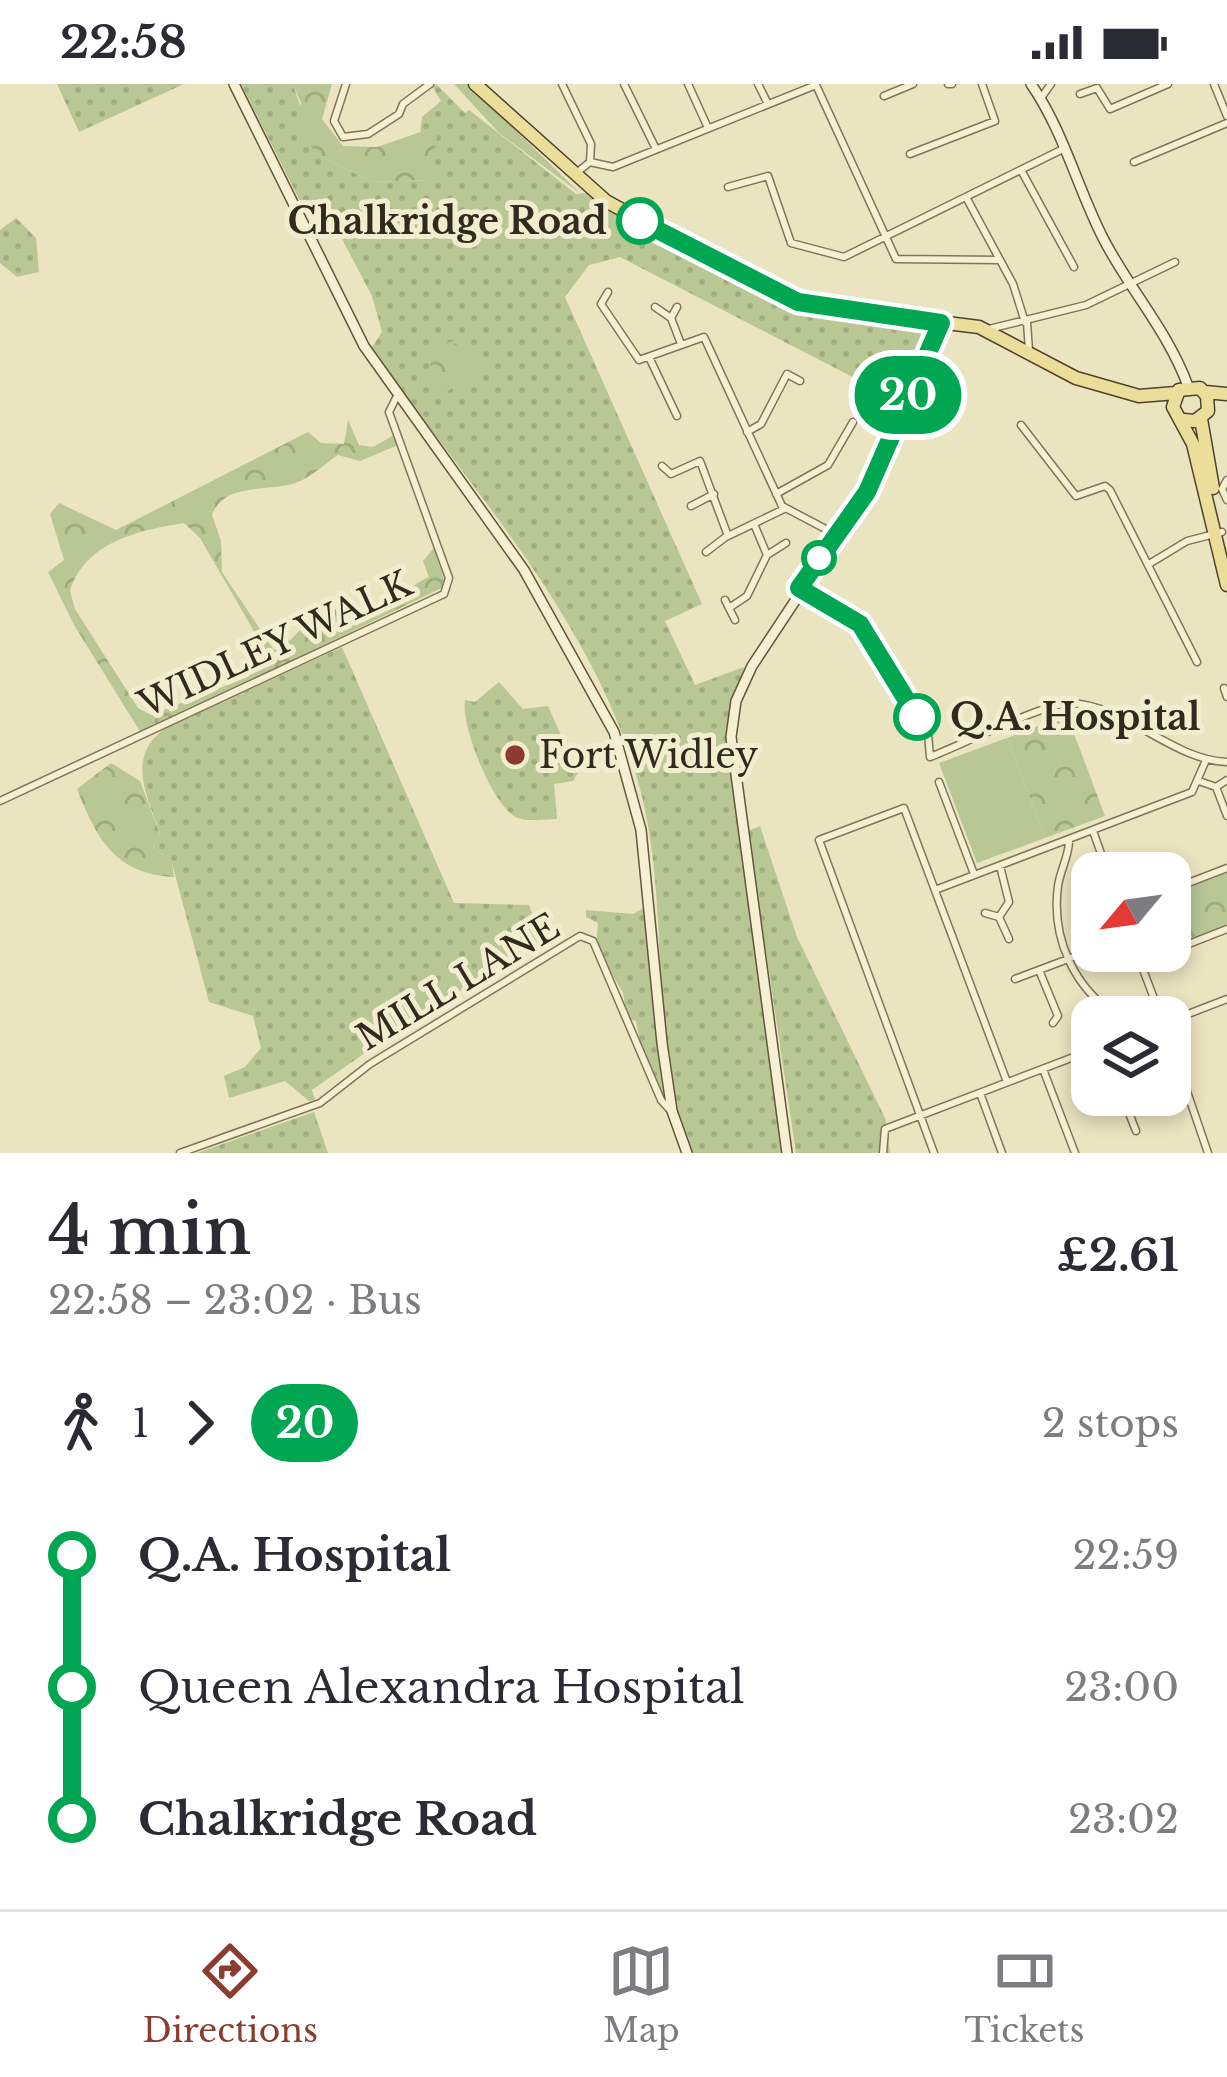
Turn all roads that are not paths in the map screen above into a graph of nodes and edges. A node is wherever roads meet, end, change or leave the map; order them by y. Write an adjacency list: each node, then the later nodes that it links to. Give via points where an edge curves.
1 (234, 84): 55 (main road, via 364,346)
2 (346, 84): 19 (street, via 334,121 343,137 368,134)
3 (407, 84): 19 (street)
4 (430, 84): 19 (street)
5 (475, 84): 30 (main road)
6 (562, 84): 27 (street, via 591,144)
7 (624, 84): 25 (street)
8 (688, 84): 23 (street)
9 (758, 84): 21 (street)
10 (913, 84): 18 (street)
11 (982, 84): 26 (street, via 995,121)
12 (1031, 84): 20 (main road)
13 (1051, 84): 20 (street)
14 (1168, 84): 17 (street, via 1110,109 1097,88)
15 (1214, 84): 22 (street)
16 (817, 85): 21 (street); 33 (street)
17 (1080, 94)
18 (884, 96)
19 (413, 97)
20 (1041, 98): 24 (main road)
21 (768, 104): 23 (street)
22 (1227, 119): 28 (street)
23 (708, 128): 25 (street)
24 (1065, 148): 29 (street); 37 (main road)
25 (656, 149): 27 (street, via 613,167)
26 (910, 154)
27 (590, 162): 30 (street)
28 (1134, 162)
29 (1021, 169): 32 (street); 36 (street)
30 (574, 176): 43 (main road, via 772,293 817,308)
31 (728, 187): 33 (street, via 768,176 791,243 844,257)
32 (966, 196): 33 (street); 34 (street)
33 (884, 237): 34 (street, via 899,261)
34 (1000, 260): 42 (street)
35 (1175, 262): 37 (street)
36 (1074, 267)
37 (1132, 284): 42 (street); 51 (main road)
38 (608, 292): 47 (street, via 598,304 639,359)
39 (677, 307): 41 (street)
40 (655, 308): 41 (street)
41 (671, 318): 45 (street)
42 (1026, 322): 44 (street); 46 (street)
43 (941, 323): 44 (main road); 74 (main road, via 867,492)
44 (989, 329): 46 (main road)
45 (681, 344): 47 (street); 64 (street, via 706,340)
46 (1029, 351): 52 (main road)
47 (650, 357): 57 (street)
48 (776, 369): 49 (street)
49 (787, 374): 50 (street); 64 (street, via 761,424)
50 (800, 381)
51 (1182, 390): 52 (main road, via 1158,398); 53 (main road); 61 (main road)
52 (1120, 392): 61 (main road)
53 (1205, 392): 54 (main road); 59 (main road)
54 (1227, 394)
55 (397, 396): 91 (street, WIDLEY WALK, via 389,412 449,578 444,594); 119 (main road, via 524,570 614,732 641,830)
56 (1227, 404): 59 (main road)
57 (673, 406): 58 (street); 60 (street)
58 (663, 411)
59 (1204, 415): 61 (main road); 73 (main road)
60 (677, 416)
61 (1180, 417): 73 (main road)
62 (853, 422): 68 (street, via 820,472)
63 (1022, 424): 80 (street, via 1076,496 1110,490)
64 (747, 432): 68 (street)
65 (662, 466): 67 (street, via 670,474 700,461)
66 (1227, 480): 69 (street)
67 (715, 494): 70 (street); 75 (street)
68 (776, 494): 71 (street)
69 (1227, 500)
70 (691, 506)
71 (784, 509): 72 (street); 74 (street)
72 (754, 524): 75 (street); 79 (street)
73 (1218, 532): 78 (main road); 80 (street); 81 (main road)
74 (837, 535): 82 (main road)
75 (728, 536): 77 (street)
76 (786, 543): 79 (street)
77 (706, 552)
78 (1227, 552)
79 (767, 555): 83 (street, via 747,596 727,604)
80 (1148, 564): 84 (street)
81 (1227, 585)
82 (799, 588): 85 (street, via 860,624 928,734 930,757 1070,703); 125 (main road, via 736,701 731,737)
83 (735, 620)
84 (1197, 662)
85 (1206, 760): 86 (street); 88 (street)
86 (1227, 762)
87 (1227, 780): 90 (street)
88 (1199, 781): 90 (street); 93 (street, via 1192,792)
89 (939, 782): 98 (street)
90 (1216, 787): 92 (street)
91 (0, 801)
92 (1227, 816)
93 (1093, 831): 94 (street); 95 (street)
94 (1069, 840): 96 (street); 107 (street, via 1057,899)
95 (1100, 852)
96 (1000, 866): 98 (street); 102 (street, via 1009,902)
97 (1227, 868): 99 (street)
98 (974, 874): 100 (street)
99 (1191, 882)
100 (935, 890): 116 (street); 120 (street, via 904,808 819,840)
101 (985, 913): 102 (street)
102 (999, 917): 104 (street)
103 (1227, 929): 105 (street)
104 (1009, 939)
105 (1191, 943)
106 (1071, 958): 107 (street)
107 (1067, 959): 108 (street); 110 (street)
108 (1039, 970): 109 (street); 113 (street, via 1058,1016)
109 (1015, 979)
110 (1094, 996)
111 (1227, 1000): 112 (street)
112 (1191, 1013)
113 (1053, 1023)
114 (1071, 1058): 115 (street)
115 (1043, 1069): 116 (street); 129 (street)
116 (1007, 1082): 117 (street)
117 (980, 1093): 120 (street); 128 (street)
118 (1191, 1103): 130 (street)
119 (672, 1111): 123 (street, MILL LANE, via 592,941 580,936 320,1103); 124 (main road)
120 (921, 1116): 126 (street, via 885,1129); 127 (street)
121 (1130, 1116): 122 (street)
122 (1136, 1131)
123 (180, 1153)
124 (687, 1153)
125 (788, 1153)
126 (883, 1153)
127 (934, 1153)
128 (1002, 1153)
129 (1075, 1153)
130 (1208, 1153)

